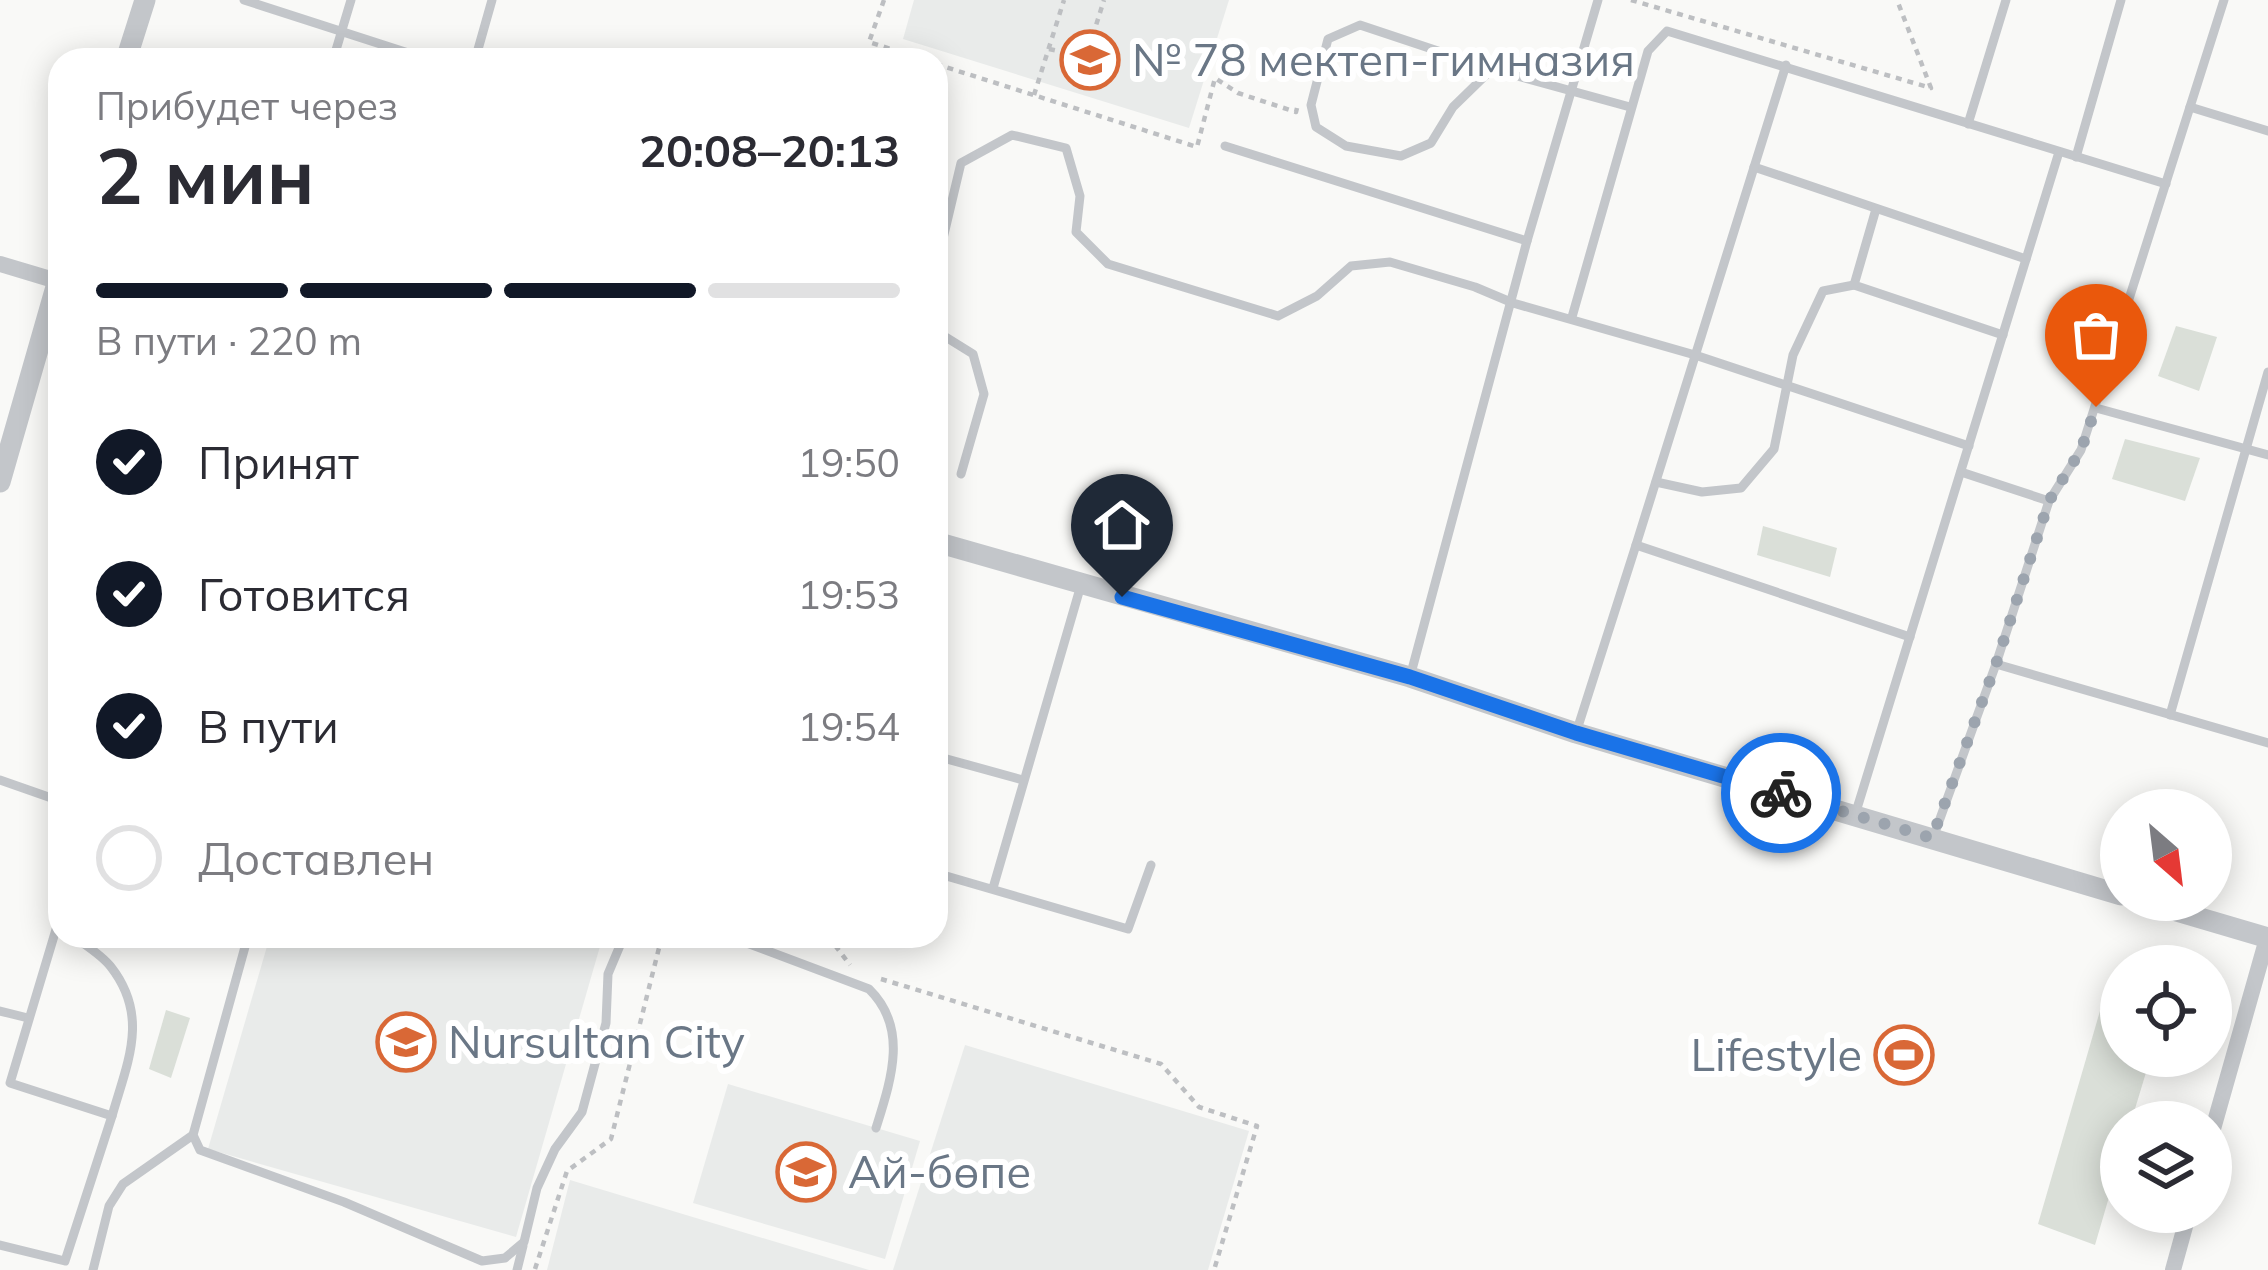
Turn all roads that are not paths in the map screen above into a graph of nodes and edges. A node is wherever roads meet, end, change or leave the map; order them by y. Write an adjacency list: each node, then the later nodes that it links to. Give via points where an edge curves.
1 (145, 0): 10 (street)
2 (244, 0): 9 (lane)
3 (351, 0): 9 (lane)
4 (492, 0): 13 (lane)
5 (1598, 0): 16 (lane)
6 (2006, 0): 19 (lane)
7 (2121, 0): 23 (lane)
8 (2224, 0): 18 (lane)
9 (342, 32): 11 (lane); 12 (lane)
10 (130, 48)
11 (337, 48)
12 (384, 48)
13 (478, 48)
14 (1786, 65): 17 (lane, via 1667,31 1648,51); 19 (lane); 24 (lane)
15 (1492, 69): 15 (lane, via 1431,143 1401,155 1346,146 1316,127 1311,105 1328,39 1360,25); 16 (lane)
16 (1569, 89): 17 (lane); 28 (lane)
17 (1630, 107): 35 (lane)
18 (2190, 107): 20 (lane); 25 (lane)
19 (1968, 124): 22 (lane)
20 (2268, 131)
21 (1225, 146): 28 (lane)
22 (2059, 152): 23 (lane); 29 (lane)
23 (2077, 157): 25 (lane)
24 (1754, 167): 26 (lane); 38 (lane)
25 (2166, 184): 41 (lane)
26 (1876, 208): 29 (lane); 32 (lane)
27 (948, 218): 33 (lane, via 961,163 1012,135 1066,148 1080,196 1076,232 1108,264 1131,272 1278,316 1352,266 1390,262)
28 (1527, 241): 33 (lane)
29 (2026, 259): 36 (lane)
30 (0, 264): 31 (street)
31 (48, 275)
32 (1854, 285): 36 (lane); 40 (lane, via 1823,290)
33 (1513, 303): 35 (lane); 55 (lane)
34 (48, 316): 47 (street)
35 (1572, 317): 38 (lane)
36 (2003, 335): 42 (lane)
37 (948, 338): 46 (lane, via 973,354 984,394)
38 (1695, 355): 40 (lane); 48 (lane)
39 (2268, 372): 43 (lane)
40 (1787, 385): 42 (lane); 48 (lane, via 1774,449 1741,488 1702,492)
41 (2096, 407): 43 (lane); 49 (lane)
42 (1969, 446): 45 (lane)
43 (2246, 449): 44 (lane); 56 (lane)
44 (2268, 455)
45 (1961, 472): 49 (lane); 53 (lane)
46 (962, 473)
47 (0, 482)
48 (1656, 482): 50 (lane)
49 (2049, 501): 54 (lane)
50 (1636, 544): 53 (lane); 57 (lane)
51 (948, 546): 52 (street)
52 (1081, 586): 55 (street); 61 (lane)
53 (1910, 637): 63 (lane)
54 (1996, 664): 56 (lane); 64 (lane)
55 (1410, 677): 57 (street)
56 (2170, 715): 58 (lane)
57 (1576, 733): 63 (street)
58 (2268, 743)
59 (948, 759): 61 (lane)
60 (0, 780): 62 (lane)
61 (1023, 780): 67 (lane)
62 (48, 797)
63 (1855, 815): 64 (street)
64 (1932, 838): 68 (street)
65 (1151, 865): 67 (lane, via 1128,929)
66 (948, 876): 67 (lane)
67 (993, 888)
68 (2100, 889)
69 (2212, 921): 70 (street)
70 (2268, 937): 78 (street)
71 (51, 948): 77 (lane)
72 (88, 948): 79 (lane, via 111,966 136,1033)
73 (245, 948): 81 (lane)
74 (618, 948): 83 (lane, via 581,1112 537,1188)
75 (760, 948): 80 (lane, via 868,989 884,1004 895,1042)
76 (0, 1012): 77 (lane)
77 (28, 1018): 79 (lane, via 10,1083)
78 (2221, 1101)
79 (112, 1116): 84 (lane, via 65,1261)
80 (876, 1127)
81 (193, 1135): 83 (lane, via 200,1150 482,1261 506,1258); 85 (lane, via 123,1184 109,1205)
82 (2183, 1233): 87 (street)
83 (524, 1242): 86 (lane)
84 (0, 1245)
85 (93, 1270)
86 (517, 1270)
87 (2173, 1270)

